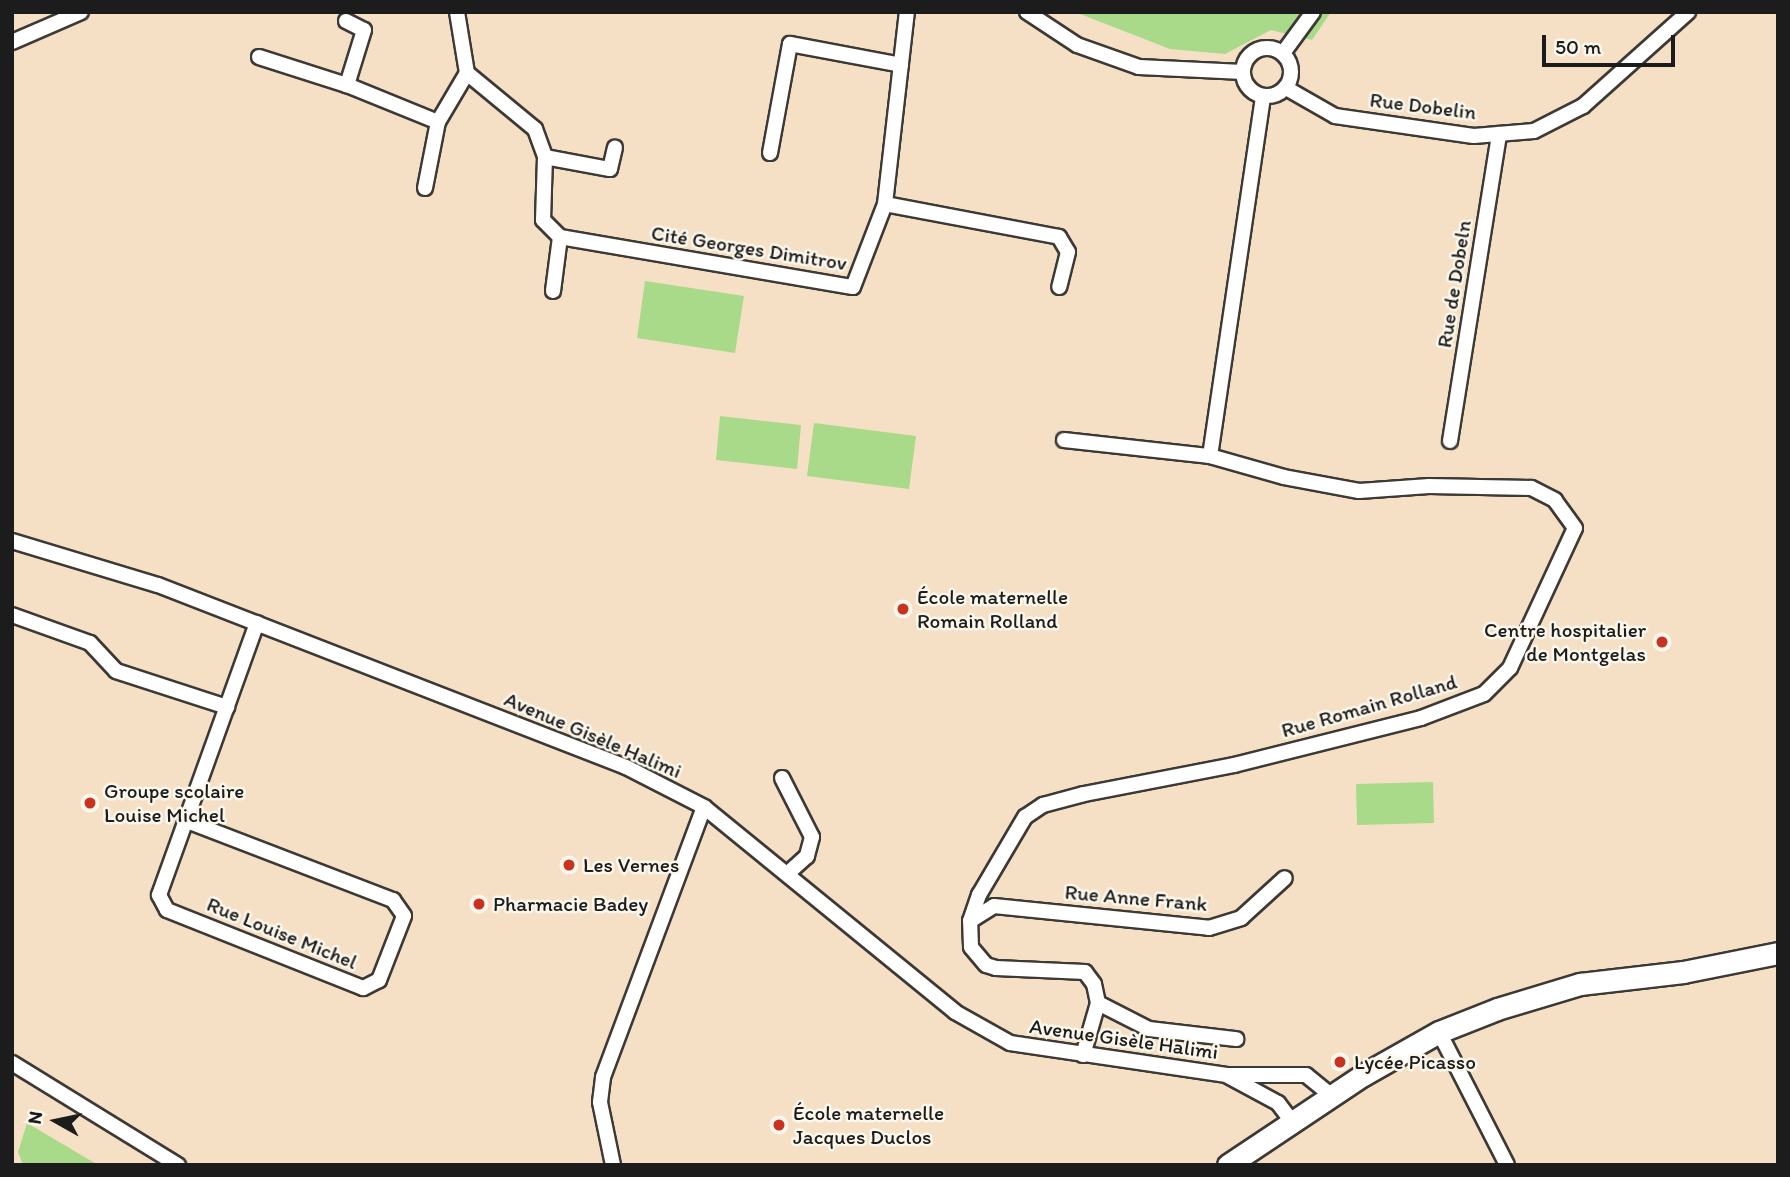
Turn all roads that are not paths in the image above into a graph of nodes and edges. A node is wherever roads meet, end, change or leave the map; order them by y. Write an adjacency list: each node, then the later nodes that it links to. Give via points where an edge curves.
1 (81, 12): 8 (street)
2 (457, 12): 12 (street)
3 (907, 12): 11 (street, Cité Georges Dimitrov)
4 (1027, 12): 13 (street, via 1077,45 1139,67)
5 (1313, 12): 9 (street)
6 (1688, 12): 18 (street, Rue Dobelin, via 1583,106 1534,131)
7 (346, 21): 14 (street, via 364,30)
8 (12, 42)
9 (1283, 53): 13 (street, via 1258,49 1248,57); 15 (street, via 1291,68)
10 (259, 57): 14 (street)
11 (901, 65): 20 (street, via 790,44); 23 (street, Cité Georges Dimitrov)
12 (467, 72): 17 (street); 21 (street, via 535,129)
13 (1243, 72): 16 (street, via 1249,88)
14 (346, 85): 17 (street)
15 (1286, 88): 16 (street); 18 (street, Rue Dobelin, via 1335,116 1474,136)
16 (1263, 96): 29 (street)
17 (438, 122): 22 (street)
18 (1499, 134): 28 (street, Rue de Dobeln)
19 (614, 148): 21 (street, via 610,169)
20 (770, 153)
21 (545, 157): 24 (street, via 543,220)
22 (425, 188)
23 (885, 204): 24 (street, Cité Georges Dimitrov, via 853,287); 25 (street, via 1059,237 1068,252)
24 (560, 237): 26 (street)
25 (1059, 287)
26 (553, 291)
27 (1064, 440): 29 (street)
28 (1450, 441)
29 (1210, 456): 39 (street, Rue Romain Rolland, via 1284,477 1359,491 1429,486 1531,488 1555,500 1574,528 1510,668 1485,694 1421,718 1043,805 1025,817 1010,836)
30 (12, 541): 32 (street, Avenue Gisèle Halimi, via 158,586)
31 (12, 615): 33 (street, via 90,643 116,671)
32 (257, 624): 33 (street, Rue Louise Michel); 35 (street, Avenue Gisèle Halimi, via 581,748)
33 (227, 707): 36 (street, Rue Louise Michel)
34 (782, 778): 37 (street, via 812,837 807,856)
35 (704, 807): 37 (street, Avenue Gisèle Halimi); 51 (street, via 603,1077 600,1102)
36 (187, 821): 36 (street, Rue Louise Michel, via 159,894 167,910 363,988 379,980 404,916 393,900)
37 (788, 873): 44 (street, Avenue Gisèle Halimi, via 860,939 955,1012 1010,1043)
38 (1285, 877): 39 (street, Rue Anne Frank, via 1241,918 1209,928 994,906)
39 (970, 921): 41 (street, via 971,947 986,965 1085,972 1094,984)
40 (1778, 953): 42 (street, via 1683,972 1580,984 1527,998)
41 (1098, 1003): 43 (street, via 1149,1029); 44 (street)
42 (1439, 1032): 48 (street); 53 (street)
43 (1236, 1038)
44 (1083, 1055): 47 (street, Avenue Gisèle Halimi)
45 (12, 1063): 50 (street)
46 (1285, 1073): 47 (street, Avenue Gisèle Halimi); 48 (street, Avenue Gisèle Halimi, via 1306,1075); 49 (street, via 1277,1088)
47 (1227, 1075): 49 (street, Avenue Gisèle Halimi)
48 (1331, 1095): 49 (street)
49 (1284, 1111): 52 (street)
50 (178, 1165)
51 (613, 1165)
52 (1228, 1165)
53 (1507, 1165)

